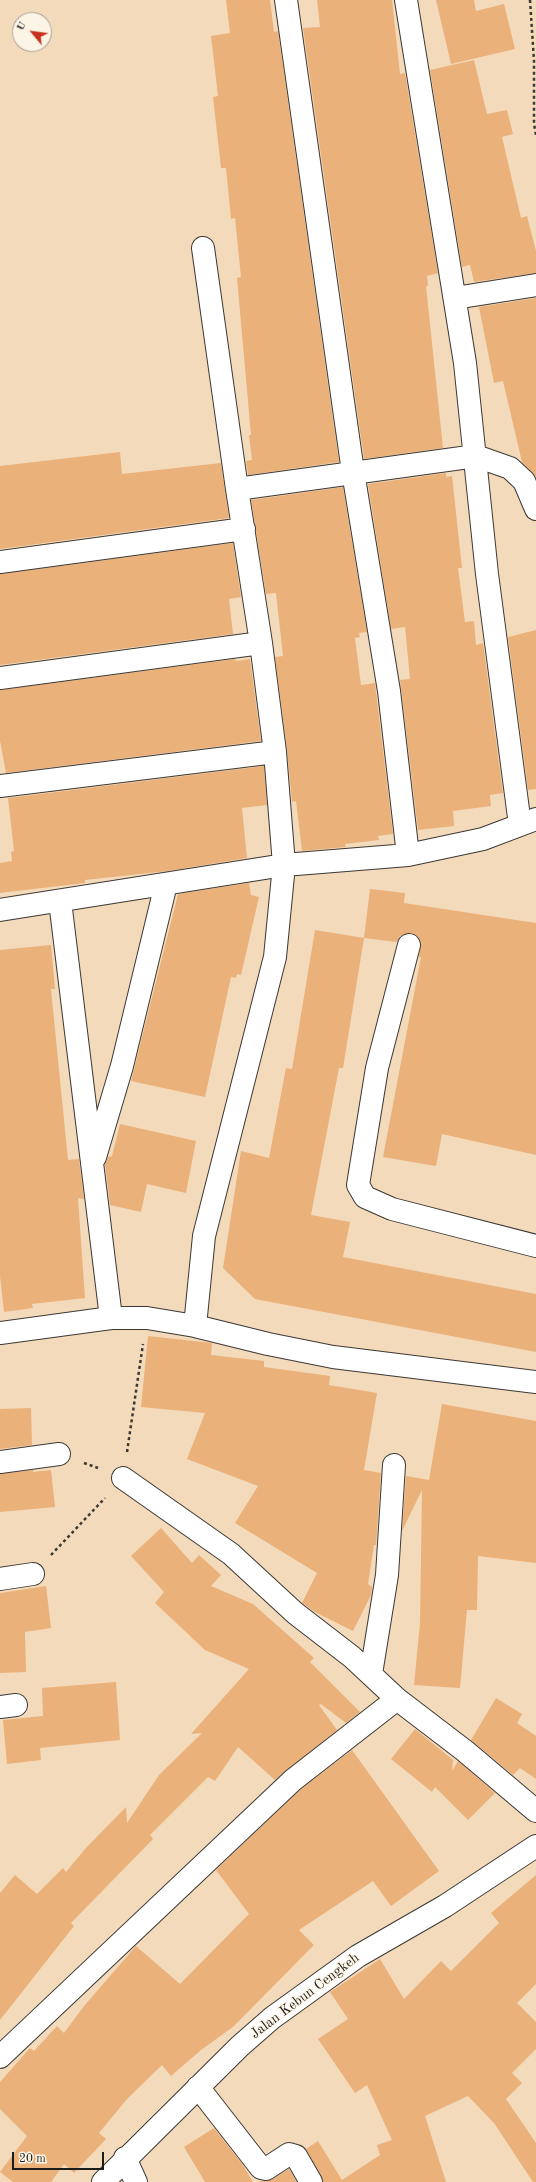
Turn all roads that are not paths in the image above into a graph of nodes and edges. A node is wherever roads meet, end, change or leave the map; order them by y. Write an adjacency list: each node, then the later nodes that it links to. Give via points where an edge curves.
1 (286, 0): 7 (street)
2 (406, 0): 5 (street)
3 (203, 248): 8 (street)
4 (536, 285): 5 (street)
5 (455, 298): 6 (street)
6 (476, 456): 7 (street); 9 (street, via 510,468 524,481); 16 (street, via 487,574)
7 (353, 472): 8 (street); 17 (street, via 389,691)
8 (237, 488): 10 (street)
9 (536, 509)
10 (244, 529): 11 (street); 12 (street)
11 (0, 562)
12 (261, 643): 13 (street); 14 (street)
13 (0, 678)
14 (274, 752): 15 (street); 18 (street)
15 (0, 786)
16 (528, 822): 17 (street, via 483,839)
17 (408, 855): 18 (street)
18 (284, 865): 19 (street); 26 (street, via 275,957 204,1236)
19 (166, 884): 20 (street); 23 (street, via 122,1066)
20 (60, 901): 21 (street); 23 (street)
21 (0, 910)
22 (409, 944): 24 (street, via 377,1068 358,1185 365,1196 392,1209)
23 (92, 1166): 25 (street)
24 (536, 1246)
25 (111, 1318): 26 (street, via 147,1318); 28 (street)
26 (195, 1326): 29 (street, via 333,1357)
27 (0, 1330): 28 (street)
28 (0, 1333)
29 (536, 1382)
30 (59, 1454): 31 (street)
31 (0, 1462)
32 (394, 1465): 36 (street, via 387,1575)
33 (123, 1478): 36 (street, via 231,1554 295,1614)
34 (33, 1574): 35 (street)
35 (0, 1579)
36 (371, 1674): 37 (street)
37 (397, 1699): 38 (street, via 465,1751); 40 (street, via 293,1780)
38 (536, 1811)
39 (536, 1846): 41 (street, Jalan Kebun Cengkeh, via 445,1906 358,1956 272,2018)
40 (0, 2057)
41 (198, 2086): 42 (street, Jalan Kebun Cengkeh); 45 (street, via 261,2168 266,2170 289,2154 296,2156)
42 (125, 2158): 43 (street, Jalan Kebun Cengkeh); 44 (street)
43 (103, 2182)
44 (136, 2182)
45 (311, 2182)

